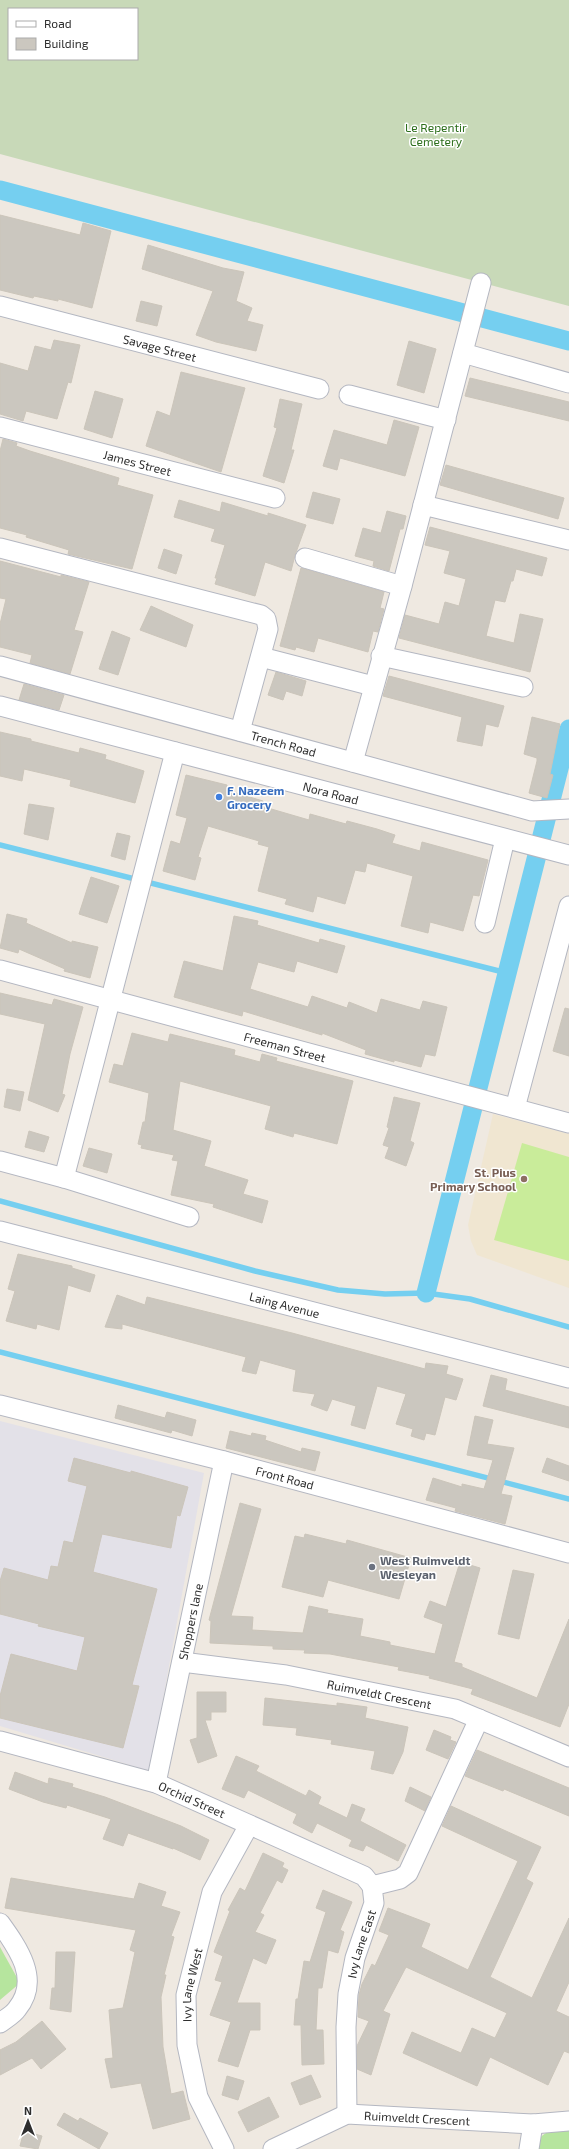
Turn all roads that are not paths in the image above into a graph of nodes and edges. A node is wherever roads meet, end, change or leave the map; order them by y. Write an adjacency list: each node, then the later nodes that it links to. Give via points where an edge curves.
1 (481, 283): 3 (street)
2 (0, 306): 5 (street, Savage Street)
3 (463, 353): 4 (street); 7 (street)
4 (569, 384)
5 (319, 389)
6 (349, 395): 7 (street)
7 (446, 420): 10 (street)
8 (0, 427): 9 (street, James Street)
9 (275, 498)
10 (423, 504): 11 (street); 14 (street)
11 (569, 540)
12 (0, 548): 16 (street, via 254,612 261,615 268,624)
13 (305, 558): 14 (street)
14 (402, 586): 15 (street)
15 (381, 656): 18 (street); 19 (street)
16 (261, 658): 18 (street); 21 (street)
17 (0, 666): 21 (street, Trench Road)
18 (373, 686): 23 (street)
19 (523, 687)
20 (0, 706): 22 (street, Nora Road)
21 (240, 731): 23 (street, Trench Road)
22 (175, 752): 25 (street, Nora Road); 30 (street)
23 (353, 762): 24 (street, Trench Road, via 532,811)
24 (569, 809)
25 (505, 839): 26 (street, Nora Road); 28 (street)
26 (569, 855)
27 (569, 906): 31 (street)
28 (485, 922)
29 (0, 970): 30 (street, Freeman Street)
30 (111, 999): 31 (street, Freeman Street); 34 (street)
31 (515, 1108): 32 (street, Freeman Street)
32 (569, 1123)
33 (0, 1161): 34 (street)
34 (64, 1178): 35 (street)
35 (189, 1217)
36 (0, 1231): 37 (street, Laing Avenue)
37 (569, 1378)
38 (0, 1405): 39 (street, Front Road)
39 (224, 1461): 40 (street, Front Road); 41 (street, Shoppers lane)
40 (569, 1553)
41 (182, 1662): 42 (street, Ruimveldt Crescent, via 286,1675 455,1709); 45 (street, Shoppers lane)
42 (479, 1719): 44 (street, Ruimveldt Crescent); 47 (street, via 408,1873 400,1879)
43 (0, 1744): 45 (street, Orchid Street)
44 (569, 1756)
45 (156, 1783): 46 (street, Orchid Street)
46 (250, 1825): 47 (street, Orchid Street, via 364,1876); 53 (street, Ivy Lane West, via 212,1892 186,1995 188,2045 198,2097)
47 (372, 1886): 50 (street, Ivy Lane East, via 374,1903 355,1958 348,1994)
48 (0, 1922): 49 (street, via 19,1950 28,1976 27,1993 17,2010)
49 (0, 2023)
50 (346, 2114): 52 (street, Ruimveldt Crescent); 54 (street, Ruimveldt Crescent)
51 (569, 2121): 52 (street, Ruimveldt Crescent)
52 (533, 2124): 55 (street)
53 (224, 2149)
54 (272, 2149)
55 (529, 2149)

